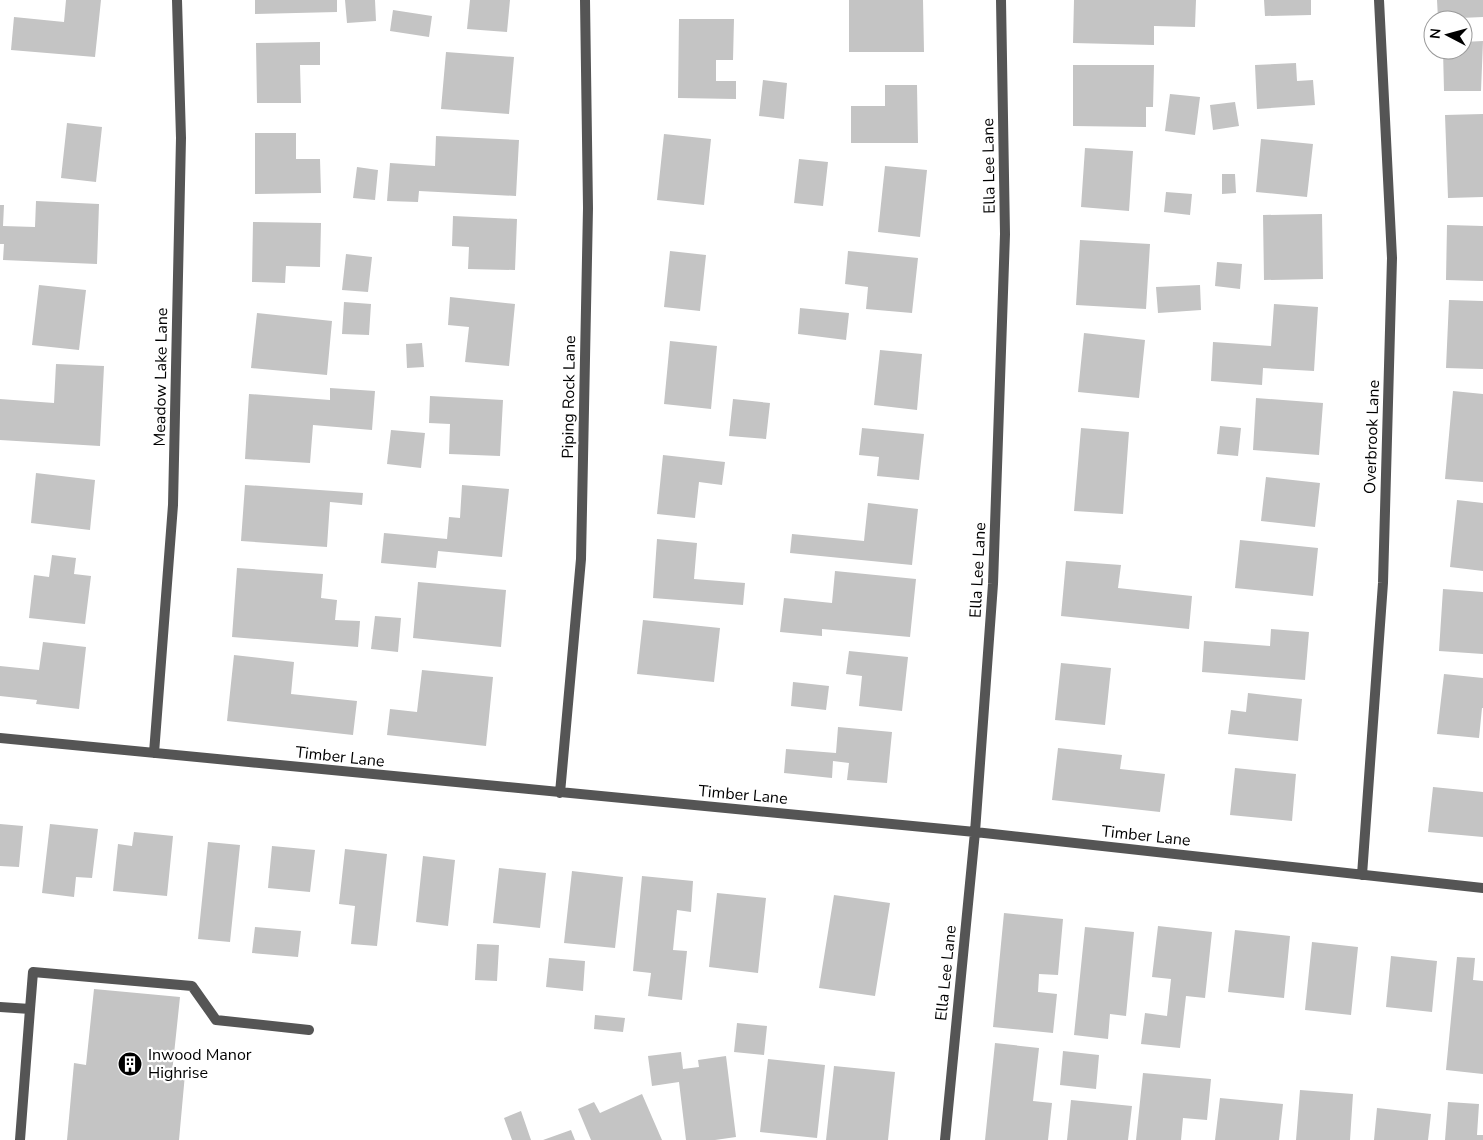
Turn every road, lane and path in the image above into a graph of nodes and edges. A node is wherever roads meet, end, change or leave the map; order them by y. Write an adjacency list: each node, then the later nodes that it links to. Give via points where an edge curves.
1 (177, 0): 6 (street, Meadow Lake Lane, via 181,138 173,505)
2 (585, 0): 7 (street, Piping Rock Lane, via 588,208 581,559)
3 (1001, 0): 8 (street, Ella Lee Lane, via 1005,234 993,584)
4 (1379, 0): 9 (street, Overbrook Lane, via 1392,258 1383,583)
5 (0, 738): 6 (street, Timber Lane)
6 (154, 754): 7 (street, Timber Lane)
7 (560, 793): 8 (street, Timber Lane)
8 (976, 832): 9 (street, Timber Lane); 15 (street, Ella Lee Lane)
9 (1362, 875): 10 (street, Timber Lane)
10 (1483, 888)
11 (0, 1007): 12 (street)
12 (30, 1009): 13 (street, via 33,972 192,986 216,1020); 14 (street)
13 (309, 1030)
14 (20, 1140)
15 (945, 1140)

